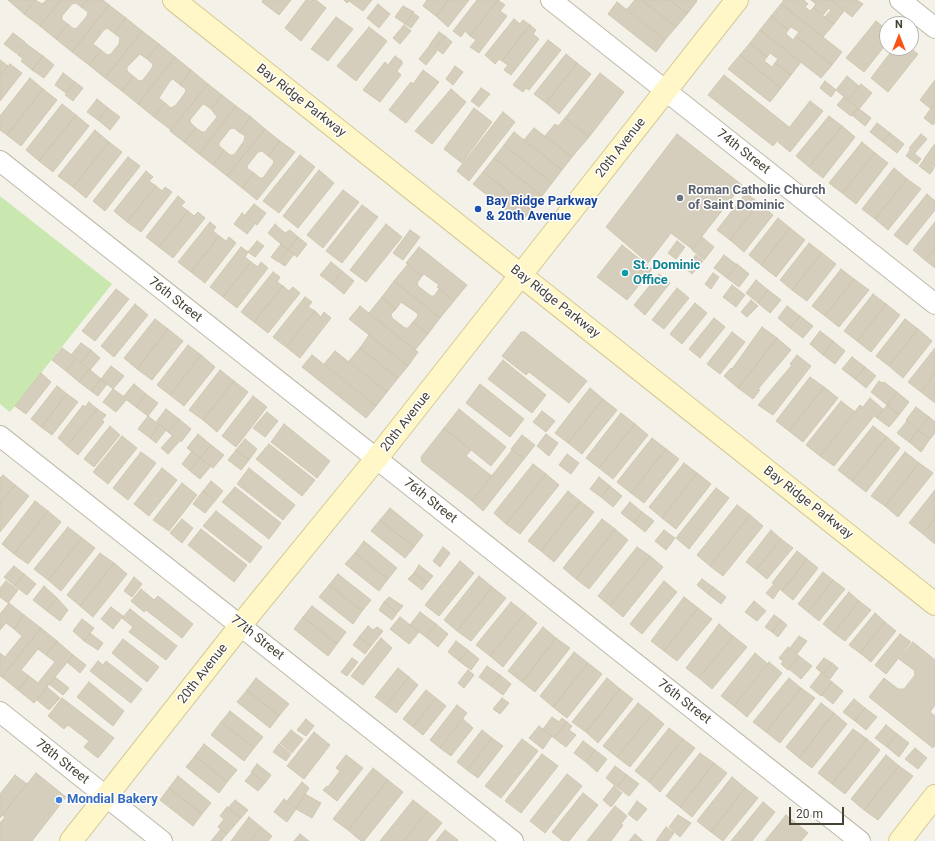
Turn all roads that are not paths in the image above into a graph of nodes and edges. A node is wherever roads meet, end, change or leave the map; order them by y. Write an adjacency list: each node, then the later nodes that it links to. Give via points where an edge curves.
1 (174, 0): 8 (street, Bay Ridge Parkway)
2 (551, 0): 6 (street, 74th Street)
3 (737, 0): 6 (street, 20th Avenue)
4 (900, 0): 5 (street)
5 (935, 28)
6 (665, 91): 8 (street, 20th Avenue); 9 (street, 74th Street)
7 (0, 161): 11 (street, 76th Street)
8 (521, 275): 11 (street, 20th Avenue); 12 (street, Bay Ridge Parkway)
9 (935, 304)
10 (0, 436): 13 (street, 77th Street)
11 (376, 459): 13 (street, 20th Avenue); 20 (street, 76th Street)
12 (935, 604)
13 (241, 626): 15 (street, 20th Avenue); 19 (street, 77th Street)
14 (0, 712): 15 (street, 78th Street)
15 (106, 796): 17 (street, 20th Avenue); 18 (street, 78th Street)
16 (935, 796): 21 (street)
17 (71, 841)
18 (162, 841)
19 (513, 841)
20 (860, 841)
21 (900, 841)

